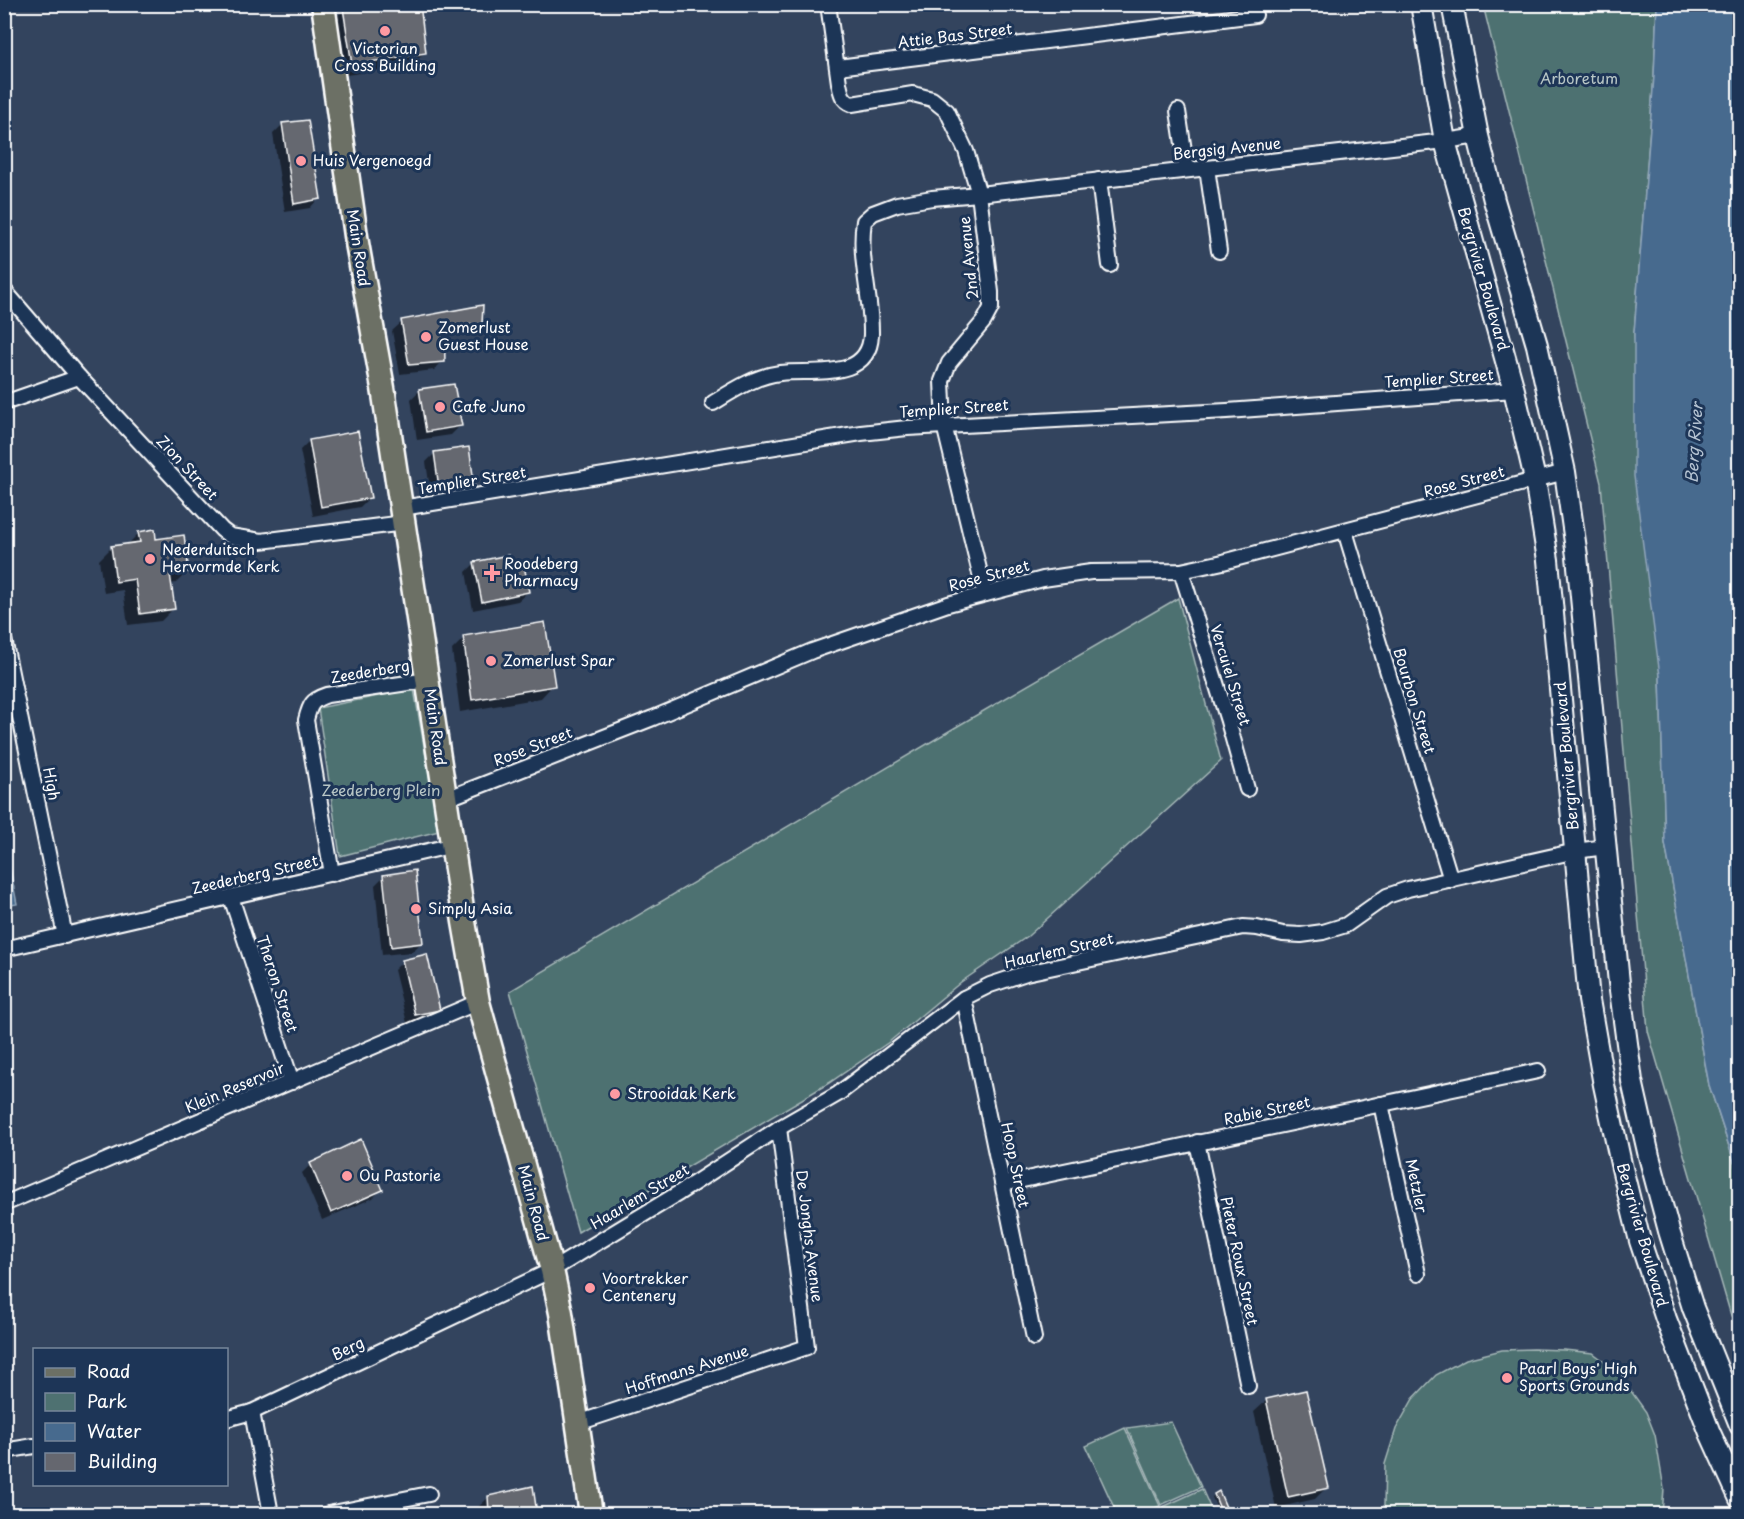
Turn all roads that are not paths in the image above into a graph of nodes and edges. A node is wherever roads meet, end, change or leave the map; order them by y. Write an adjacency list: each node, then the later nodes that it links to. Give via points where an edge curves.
1 (323, 4): 24 (main road, Main Road, via 357,243)
2 (828, 4): 6 (street, 2nd Avenue)
3 (1421, 4): 9 (street, Bergrivier Boulevard)
4 (1452, 4): 8 (street, Bergrivier Boulevard)
5 (1256, 15): 6 (street, Attie Bas Street)
6 (838, 67): 13 (street, 2nd Avenue, via 841,94 852,104 913,94 932,99 946,111 966,151)
7 (1178, 111): 11 (street)
8 (1478, 136): 9 (street, Bergsig Avenue); 22 (street, Bergrivier Boulevard, via 1537,345)
9 (1445, 141): 10 (street, Bergsig Avenue); 18 (street, Bergrivier Boulevard)
10 (1207, 168): 11 (street, Bergsig Avenue); 14 (street)
11 (1187, 170): 12 (street, Bergsig Avenue)
12 (1099, 180): 13 (street, Bergsig Avenue); 15 (street)
13 (979, 194): 20 (street, Bergsig Avenue, via 897,204 864,221 862,238 871,337 866,355 859,362 827,372 780,373 756,379); 21 (street, 2nd Avenue, via 991,308 950,363 942,381)
14 (1219, 251)
15 (1110, 265)
16 (4, 290): 17 (street, Zion Street)
17 (79, 377): 19 (street); 24 (street, Zion Street, via 230,536 261,541)
18 (1514, 390): 21 (street, Templier Street, via 1227,411); 23 (street, Bergrivier Boulevard)
19 (4, 403)
20 (714, 403)
21 (944, 425): 24 (street, Templier Street, via 861,434); 27 (street, 2nd Avenue)
22 (1565, 472): 23 (street, Rose Street); 33 (street, Bergrivier Boulevard, via 1577,556)
23 (1535, 479): 25 (street, Rose Street); 34 (street, Bergrivier Boulevard, via 1548,560)
24 (403, 516): 29 (main road, Main Road)
25 (1345, 531): 26 (street, Rose Street); 36 (street, Bourbon Street)
26 (1181, 571): 27 (street, Rose Street, via 1091,572); 30 (street, Vercuiel Street)
27 (985, 594): 31 (street, Rose Street, via 812,651)
28 (4, 639): 38 (street, High)
29 (428, 680): 31 (main road, Main Road); 35 (street, Zeederberg, via 327,695 317,698 309,708 306,720)
30 (1247, 789)
31 (446, 799): 32 (main road, Main Road)
32 (454, 845): 35 (street, Zeederberg Street); 41 (main road, Main Road)
33 (1605, 847): 34 (street, Haarlem Street); 57 (street, Bergrivier Boulevard, via 1632,1081 1649,1156 1693,1308)
34 (1576, 851): 36 (street, Haarlem Street); 61 (street, Bergrivier Boulevard, via 1589,1000 1640,1241 1710,1433)
35 (332, 874): 37 (street, Zeederberg Street)
36 (1451, 880): 40 (street, Haarlem Street, via 1387,896 1346,925 1323,932 1292,935 1243,927 1026,974)
37 (231, 897): 38 (street, Zeederberg Street); 43 (street, Theron Street)
38 (65, 936): 39 (street, Zeederberg Street)
39 (4, 949)
40 (964, 998): 45 (street, Haarlem Street, via 838,1094); 47 (street, Hoop Street)
41 (478, 1002): 43 (street, Klein Reservoir); 49 (main road, Main Road)
42 (1538, 1071): 44 (street, Rabie Street)
43 (292, 1082): 48 (street, Klein Reservoir)
44 (1382, 1104): 46 (street, Rabie Street); 50 (street, Metzler)
45 (779, 1128): 49 (street, Haarlem Street); 52 (street, De Jonghs Avenue)
46 (1197, 1142): 47 (street, Rabie Street); 53 (street, Pieter Roux Street)
47 (1003, 1184): 51 (street, Hoop Street)
48 (4, 1204)
49 (552, 1270): 54 (street, Berg); 56 (main road, Main Road)
50 (1418, 1274)
51 (1034, 1338)
52 (807, 1347): 56 (street, Hoffmans Avenue)
53 (1248, 1386)
54 (252, 1412): 55 (street, Berg); 62 (street)
55 (228, 1418)
56 (578, 1423): 64 (main road, Main Road)
57 (1740, 1425)
58 (33, 1446): 59 (street)
59 (4, 1451)
60 (429, 1494): 63 (street)
61 (1740, 1499)
62 (271, 1515)
63 (328, 1515)
64 (591, 1515)

